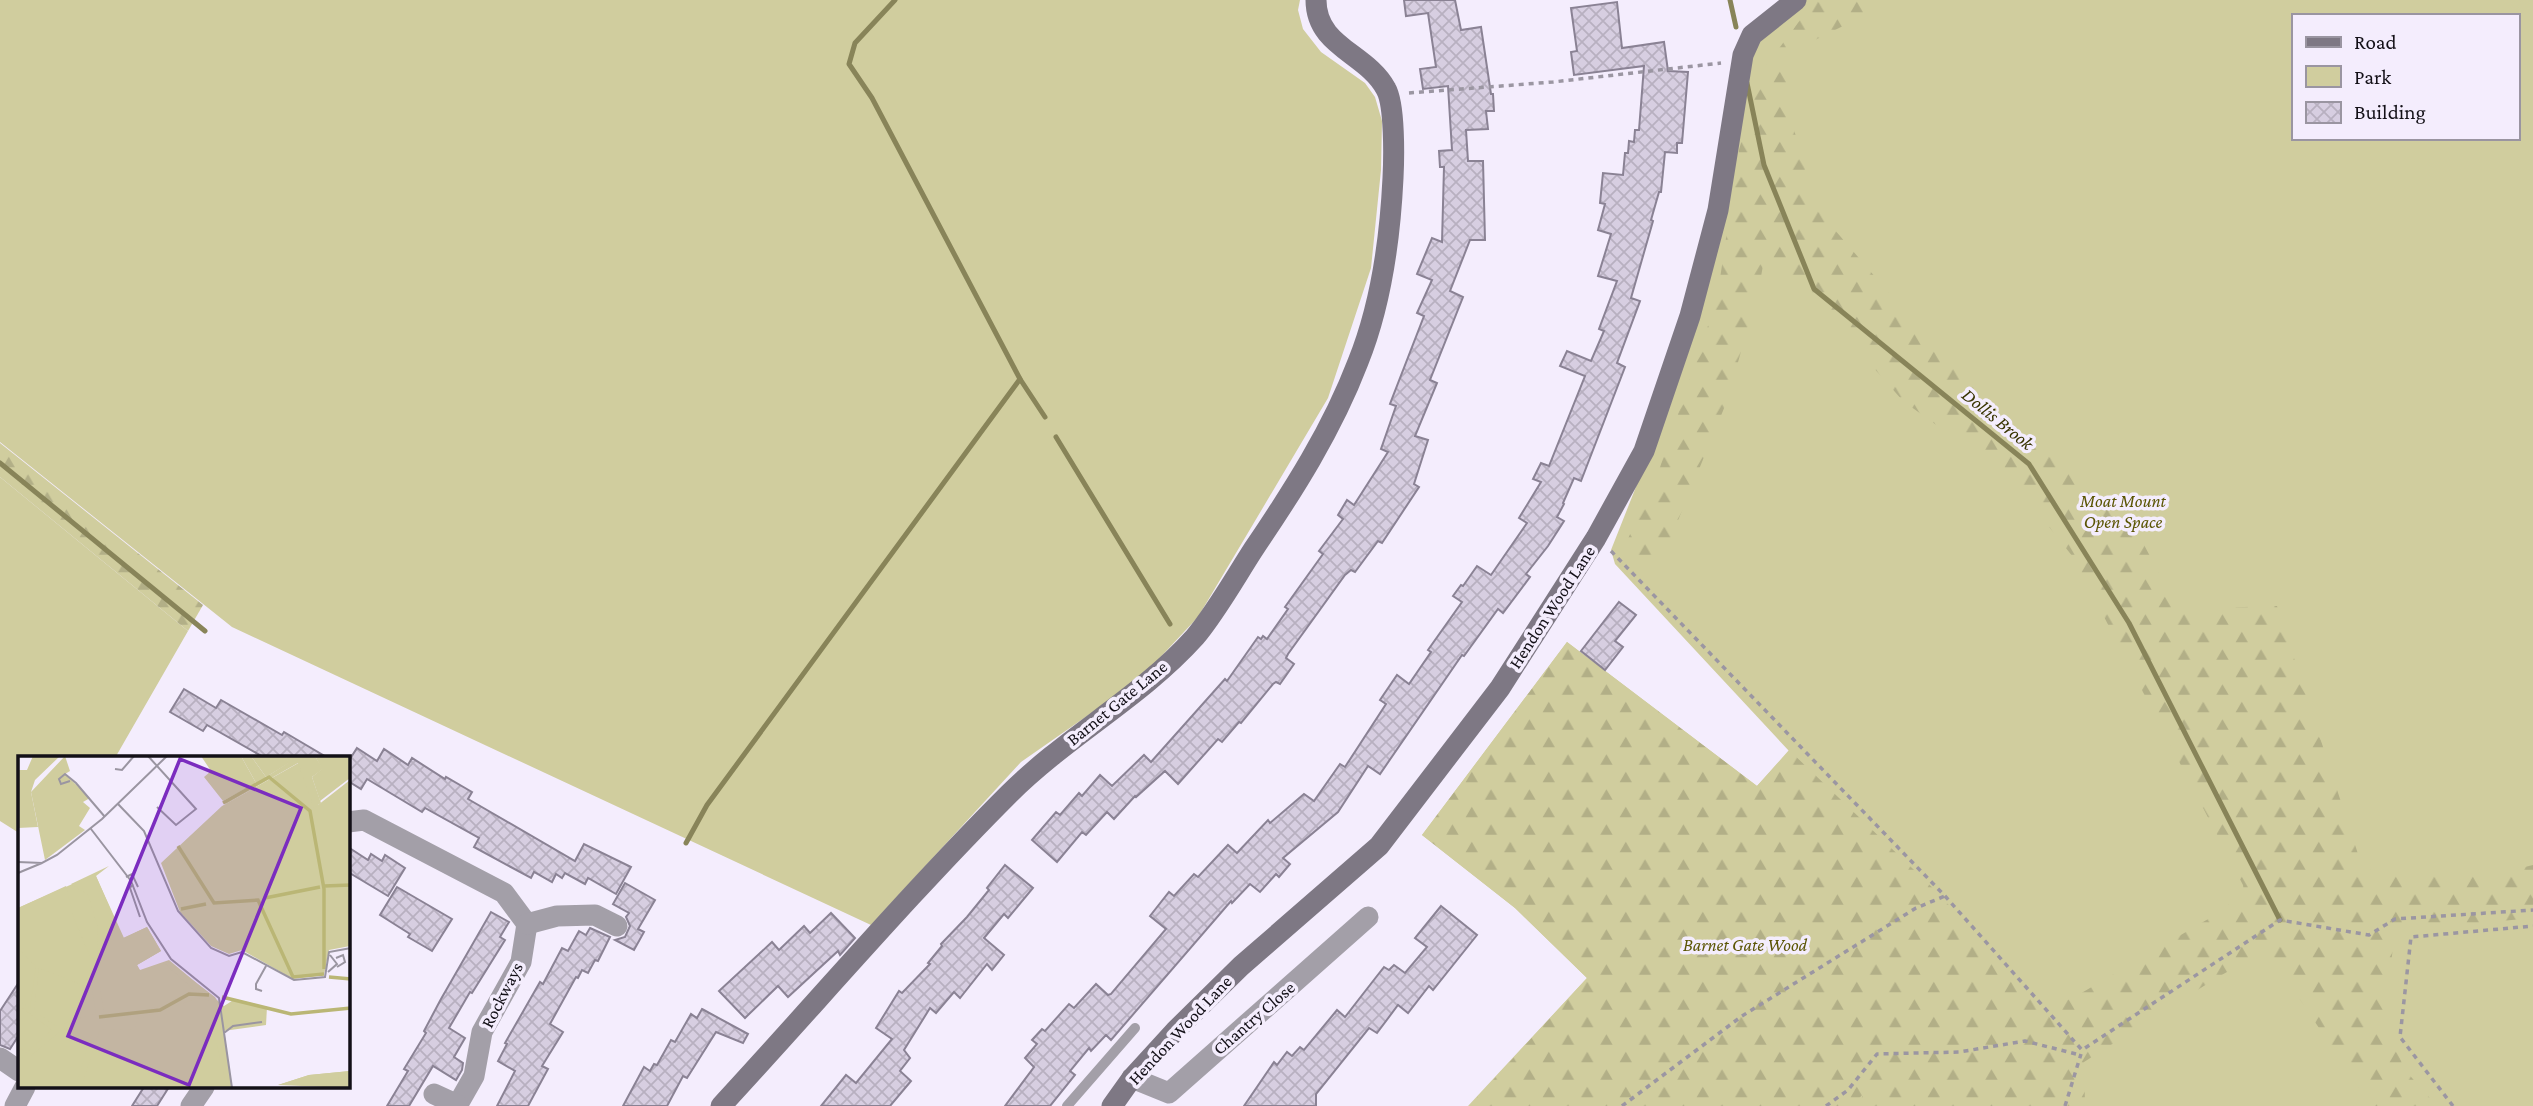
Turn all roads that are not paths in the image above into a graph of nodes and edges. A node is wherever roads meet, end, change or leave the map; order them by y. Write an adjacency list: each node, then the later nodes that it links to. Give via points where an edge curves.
1 (1316, 0): 17 (street, Barnet Gate Lane, via 1325,33 1377,76 1390,96 1393,148 1390,218 1373,313 1359,361 1323,439 1291,495 1196,635 1143,687 1035,768 966,837)
2 (1797, 0): 10 (street, Hendon Wood Lane, via 1752,35 1743,55 1718,210 1690,316 1644,451 1596,538 1500,688 1379,846 1241,966)
3 (350, 822): 5 (street, via 364,820 504,893)
4 (1368, 917): 10 (street, Chantry Close, via 1169,1093)
5 (527, 924): 6 (street, via 557,916 595,915); 14 (street, Rockways, via 521,962 482,1032 474,1076)
6 (617, 926)
7 (1135, 1028): 18 (lane)
8 (0, 1058): 9 (street)
9 (18, 1070)
10 (1132, 1078): 19 (street, Hendon Wood Lane)
11 (24, 1088): 15 (street)
12 (203, 1088): 16 (street)
13 (434, 1094): 14 (street)
14 (457, 1105)
15 (15, 1106)
16 (191, 1106)
17 (721, 1106)
18 (1067, 1106)
19 (1112, 1106)

